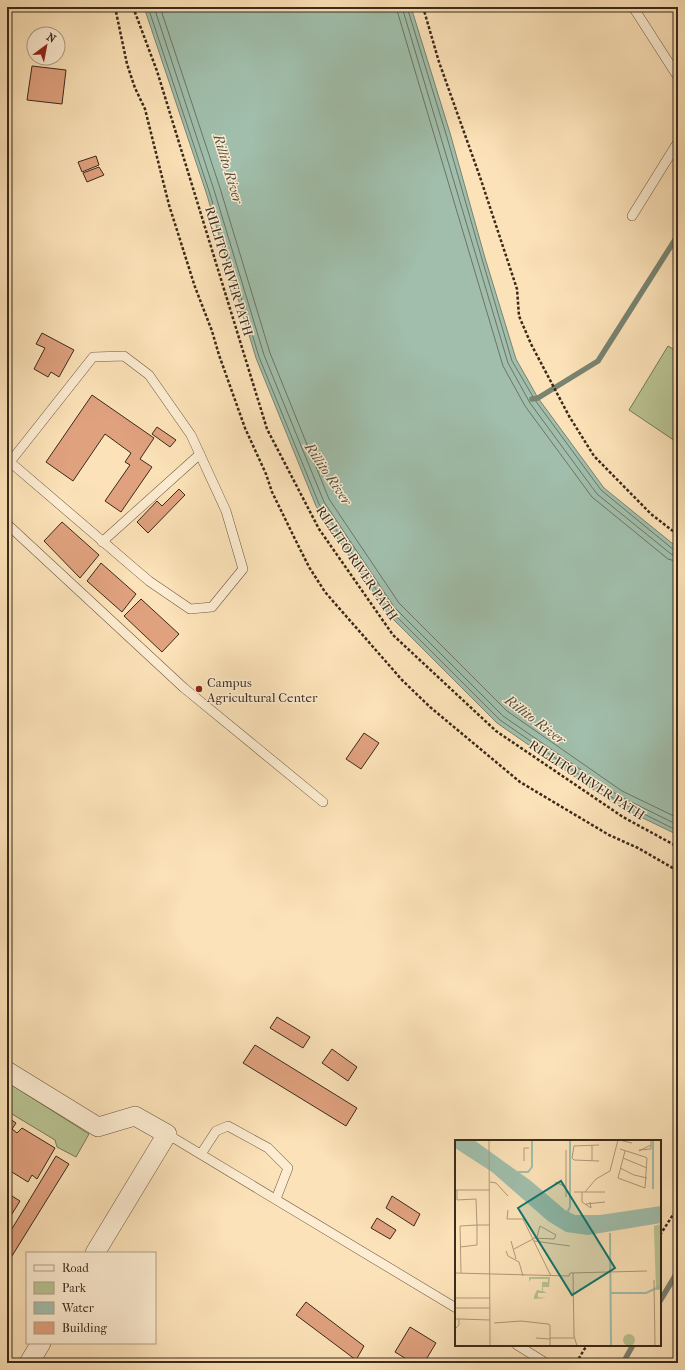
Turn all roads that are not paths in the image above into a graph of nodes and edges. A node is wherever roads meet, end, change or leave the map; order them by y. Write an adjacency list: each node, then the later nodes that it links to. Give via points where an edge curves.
1 (633, 7): 2 (lane)
2 (678, 77)
3 (678, 142): 4 (lane)
4 (632, 216)
5 (200, 454): 6 (lane, via 191,435 149,375 124,356 94,357); 8 (lane); 8 (lane, via 226,511 243,569 212,607 190,609 149,582)
6 (8, 461): 8 (lane)
7 (7, 524): 9 (lane, via 184,688)
8 (102, 542)
9 (323, 802)
10 (7, 1071): 11 (street, via 98,1127 135,1116)
11 (167, 1134): 12 (lane); 14 (street)
12 (201, 1154): 13 (lane); 13 (lane, via 216,1131 228,1126 268,1148 288,1168)
13 (276, 1200): 15 (lane)
14 (96, 1252)
15 (455, 1307)
16 (40, 1344): 18 (street)
17 (519, 1346): 19 (lane)
18 (29, 1363)
19 (546, 1363)

